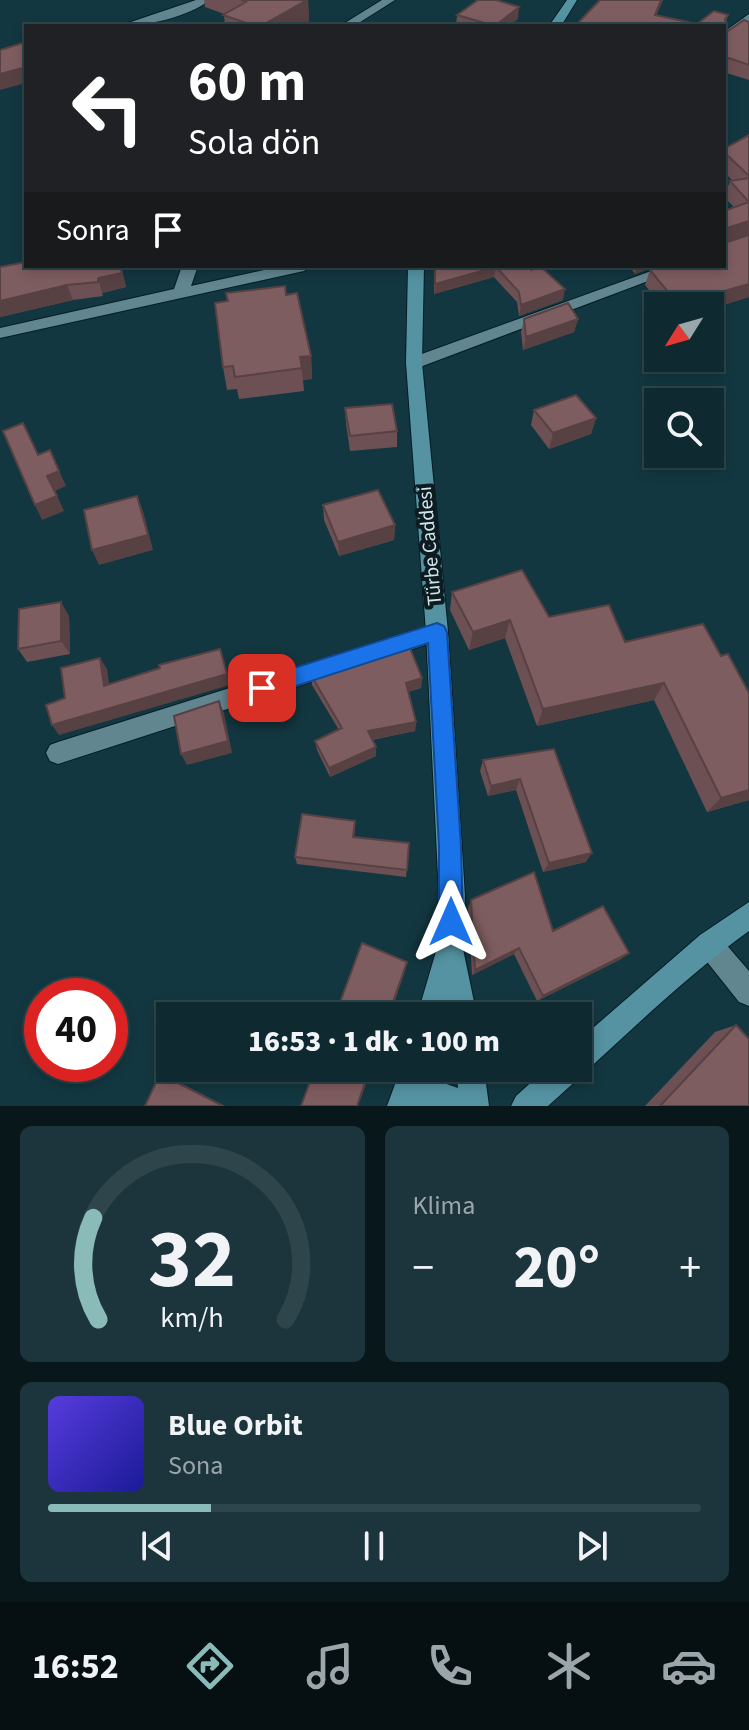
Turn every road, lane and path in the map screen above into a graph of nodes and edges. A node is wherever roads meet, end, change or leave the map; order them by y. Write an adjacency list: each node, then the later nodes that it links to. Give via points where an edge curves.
1 (205, 0): 4 (street)
2 (390, 0): 7 (street)
3 (572, 0): 8 (street)
4 (187, 9): 6 (street)
5 (749, 17): 9 (street)
6 (132, 24)
7 (349, 24)
8 (556, 24)
9 (726, 36)
10 (189, 268): 14 (street)
11 (295, 268): 14 (street)
12 (416, 268): 16 (street, Türbe Caddesi)
13 (675, 268): 16 (street)
14 (181, 293): 15 (street)
15 (0, 333)
16 (414, 363): 17 (street, Türbe Caddesi)
17 (437, 632): 18 (street); 21 (street, Türbe Caddesi, via 450,846)
18 (58, 753)
19 (749, 915): 20 (street)
20 (709, 944): 22 (street); 25 (street)
21 (450, 948): 23 (street, Türbe Caddesi); 24 (street)
22 (749, 992)
23 (435, 1002)
24 (460, 1002)
25 (592, 1048)
26 (410, 1082): 29 (street)
27 (471, 1082): 32 (street)
28 (553, 1082): 33 (street)
29 (402, 1106)
30 (409, 1106): 31 (street, via 430,1095)
31 (461, 1106)
32 (474, 1106)
33 (526, 1106)

